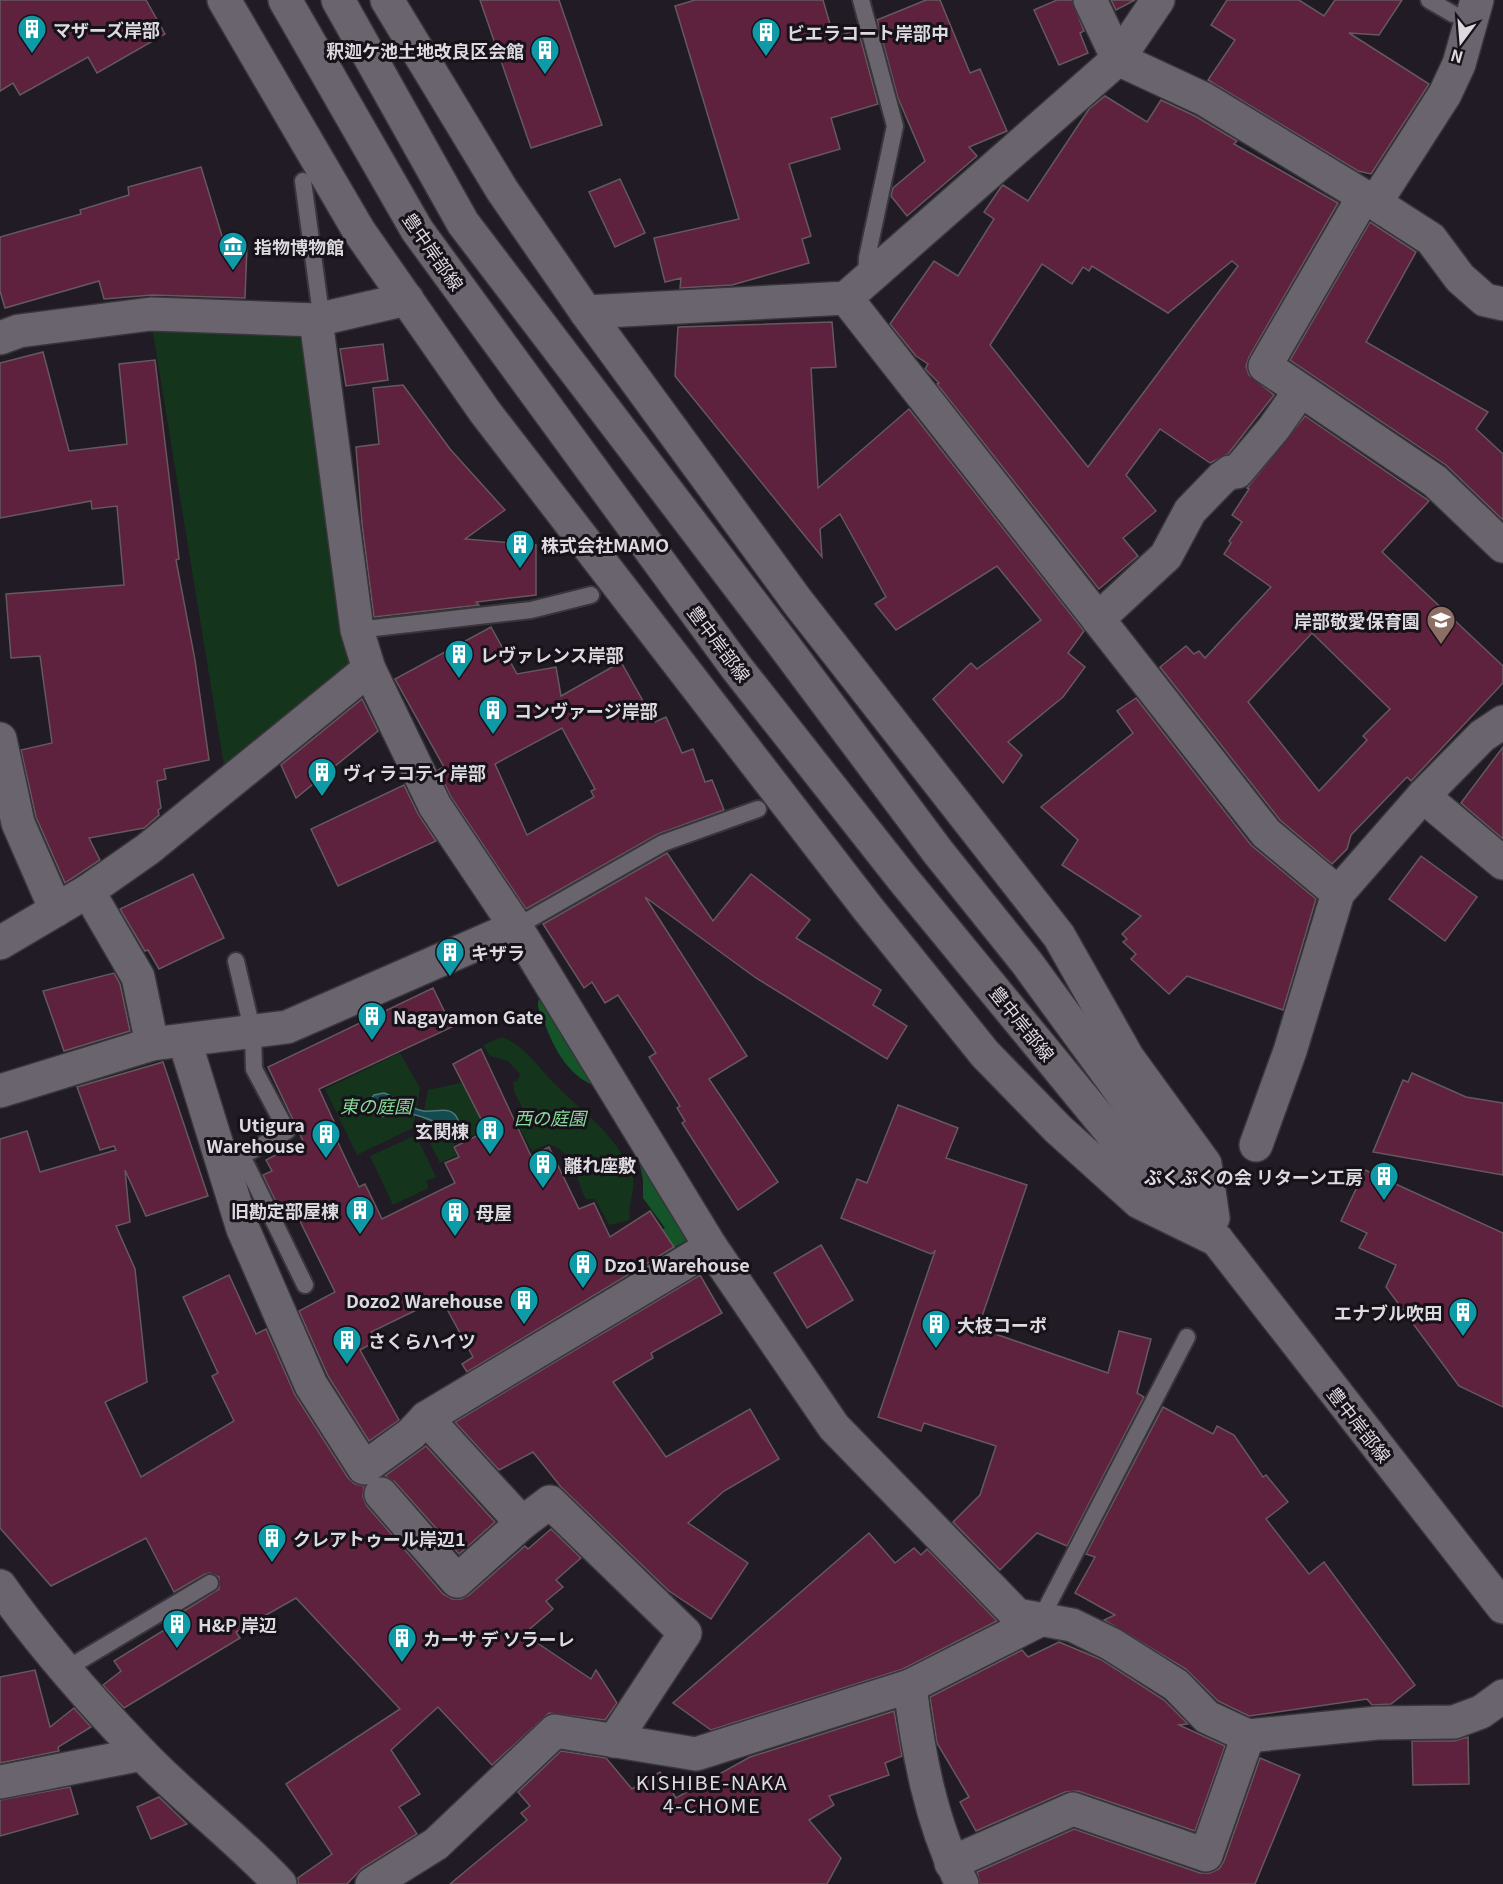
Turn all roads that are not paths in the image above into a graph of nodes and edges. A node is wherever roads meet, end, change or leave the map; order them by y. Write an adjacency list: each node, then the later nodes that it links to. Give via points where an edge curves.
1 (224, 0): 14 (street, via 359,231)
2 (285, 0): 41 (street, 豊中岸部線, via 417,230 736,667 903,879 1156,1187)
3 (338, 0): 41 (street, 豊中岸部線, via 463,223 938,852 1028,963 1178,1170)
4 (387, 0): 16 (street, via 502,190)
5 (861, 0): 13 (lane, via 895,126 867,258)
6 (1090, 0): 10 (street)
7 (1158, 0): 10 (street)
8 (1429, 0): 9 (lane)
9 (1465, 7): 12 (street, via 1459,64 1445,94)
10 (1118, 59): 12 (street, via 1204,99); 13 (street)
11 (303, 181): 17 (lane, via 320,307)
12 (1370, 200): 15 (street, via 1431,239 1460,278 1485,300); 19 (street, via 1265,366)
13 (856, 289): 16 (street); 22 (street)
14 (407, 299): 17 (street); 41 (street, via 485,412 869,910 985,1054 1058,1129 1139,1202)
15 (1503, 304)
16 (586, 312): 41 (street, via 797,601 1059,936 1128,1058 1204,1164)
17 (316, 320): 18 (street, via 151,314 19,331); 23 (street)
18 (0, 338)
19 (1300, 391): 20 (street, via 1435,481); 22 (street, via 1238,472 1222,478 1190,511 1166,556)
20 (1503, 546)
21 (591, 595): 23 (lane, via 531,610)
22 (1098, 619): 31 (street, via 1266,833)
23 (357, 630): 24 (street)
24 (369, 669): 30 (street, via 148,849); 33 (street, via 435,806)
25 (1503, 722): 27 (street, via 1482,736)
26 (0, 739): 32 (street, via 18,823)
27 (1423, 796): 29 (street); 31 (street)
28 (758, 809): 33 (lane, via 663,843)
29 (1503, 863)
30 (88, 891): 32 (street); 38 (street, via 138,977)
31 (1338, 893): 40 (street, via 1290,1051)
32 (56, 910): 34 (street)
33 (516, 927): 36 (street, via 287,1028); 42 (street)
34 (0, 943)
35 (236, 961): 36 (lane)
36 (254, 1033): 37 (street); 43 (lane, via 255,1070 286,1131 242,1156)
37 (185, 1042): 38 (street); 45 (street, via 243,1229 311,1384 364,1468 411,1434)
38 (152, 1044): 39 (street)
39 (0, 1091)
40 (1256, 1146)
41 (1217, 1240): 50 (street, 豊中岸部線)
42 (711, 1247): 45 (street); 51 (street, via 834,1427 1017,1615)
43 (305, 1285)
44 (1187, 1337): 51 (lane)
45 (426, 1418): 47 (street)
46 (381, 1494): 47 (street, via 458,1581)
47 (522, 1523): 56 (street, via 550,1502 685,1633)
48 (210, 1583): 52 (lane)
49 (0, 1586): 52 (street, via 25,1623)
50 (1503, 1607)
51 (1040, 1620): 53 (street); 55 (street, via 1072,1624 1112,1644 1176,1684 1208,1717)
52 (66, 1668): 57 (street)
53 (910, 1686): 56 (street, via 696,1754); 59 (street, via 918,1753)
54 (1503, 1696): 55 (street, via 1482,1712 1454,1722 1366,1724)
55 (1248, 1736): 59 (street, via 1206,1855 1073,1809)
56 (614, 1741): 61 (street, via 555,1731 436,1844)
57 (142, 1754): 58 (street); 60 (street, via 248,1849)
58 (0, 1782)
59 (956, 1873)
60 (280, 1884)
61 (372, 1884)

